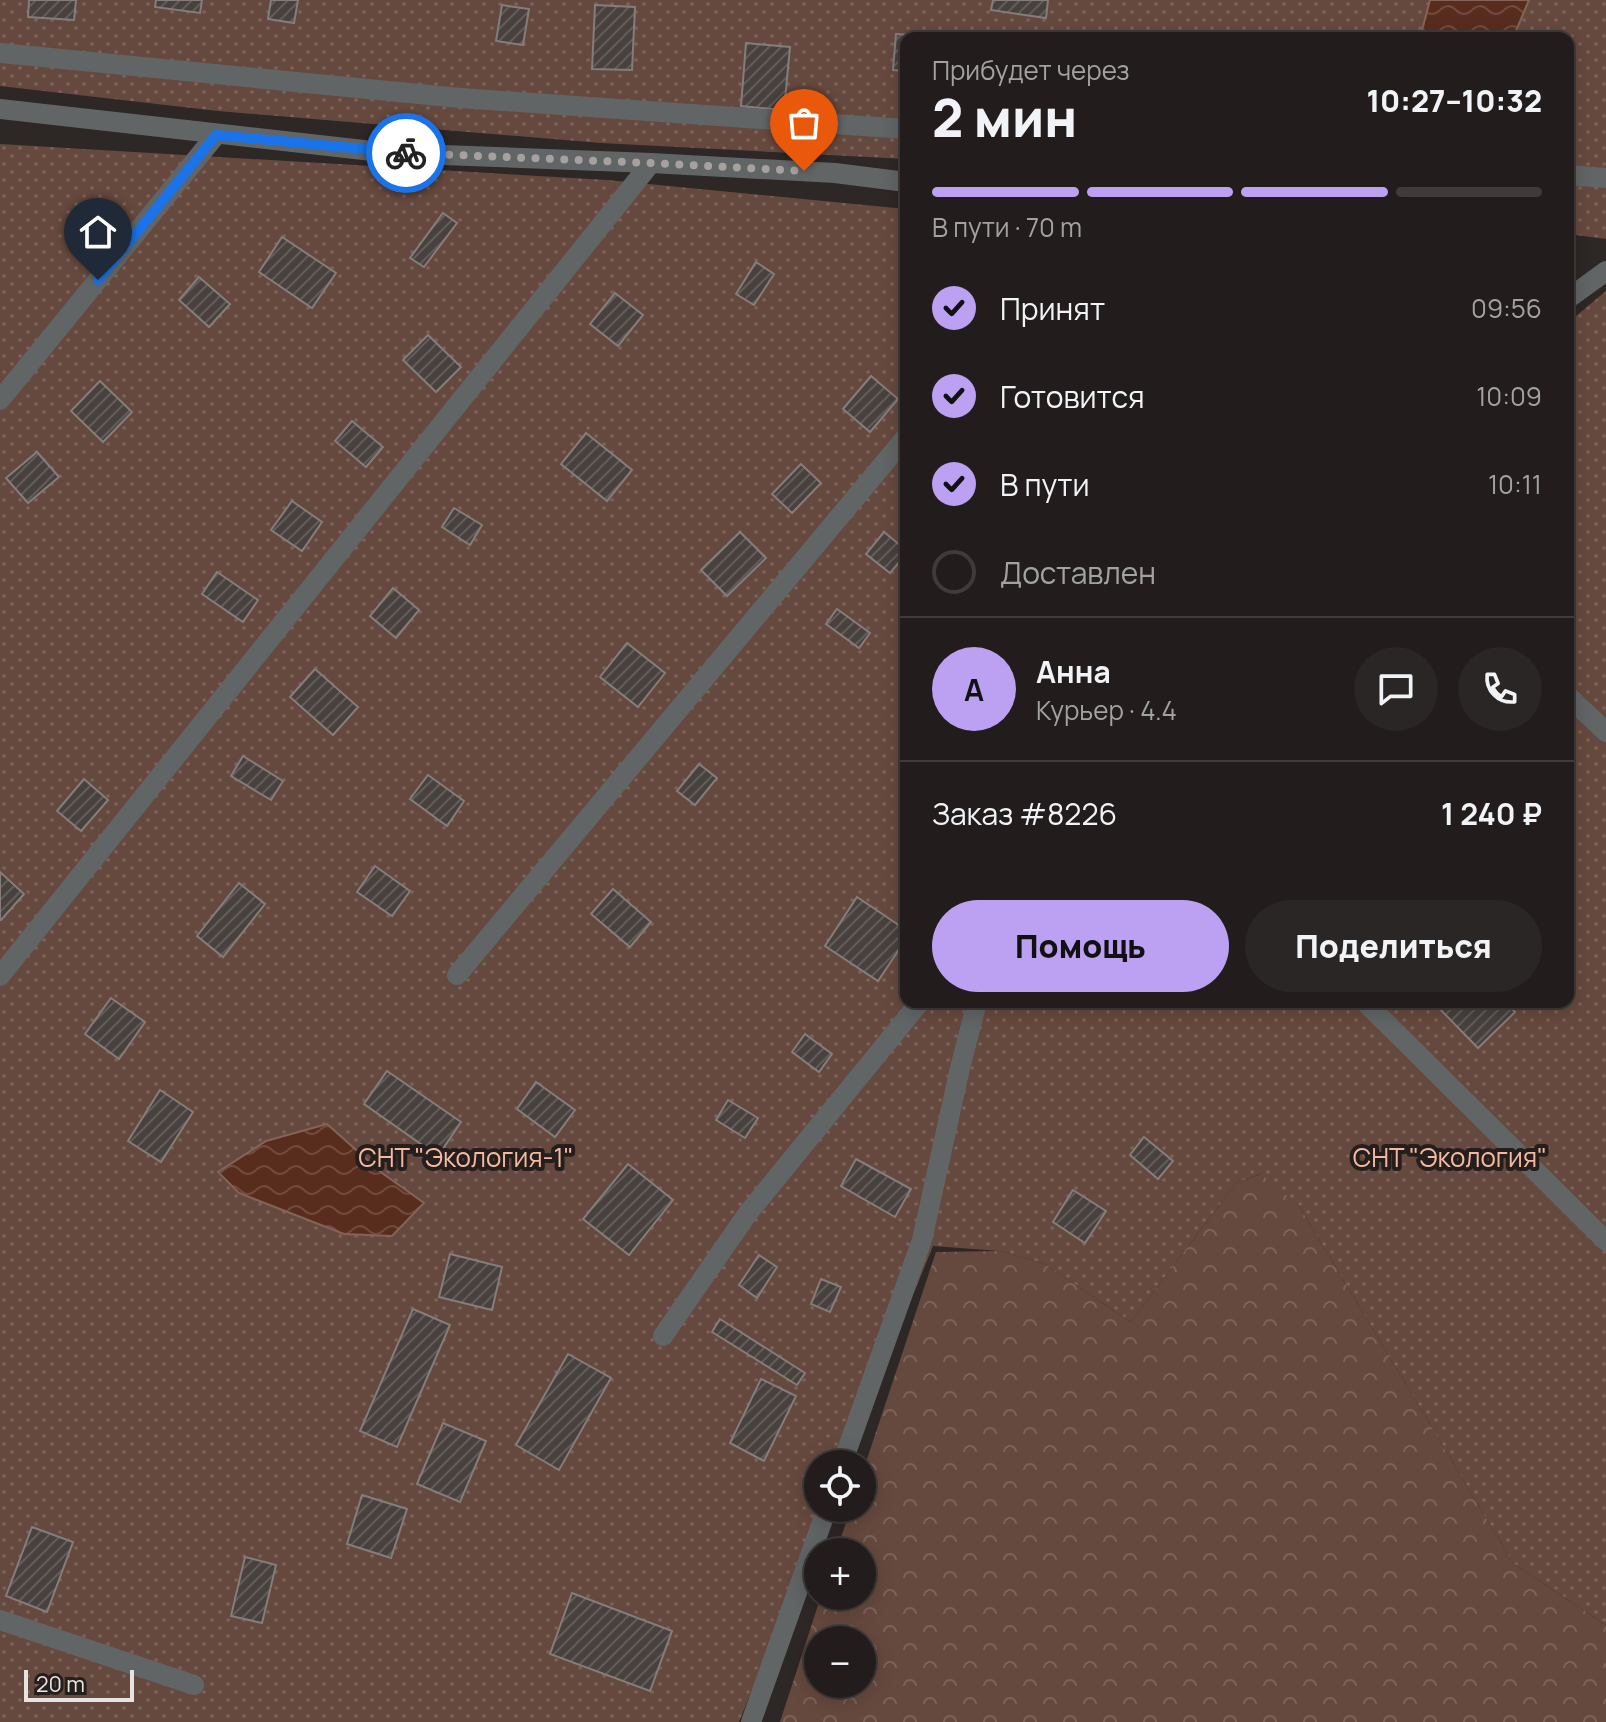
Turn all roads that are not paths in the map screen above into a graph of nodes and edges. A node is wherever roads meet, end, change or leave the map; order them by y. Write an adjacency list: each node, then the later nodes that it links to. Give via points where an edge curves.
1 (0, 53): 3 (street, via 460,98)
2 (0, 109): 4 (street)
3 (900, 129)
4 (216, 135): 5 (street, via 390,153); 11 (street)
5 (651, 163): 8 (street); 16 (street)
6 (1574, 175): 7 (street)
7 (1606, 178)
8 (900, 181)
9 (1606, 271): 10 (street)
10 (1574, 295)
11 (0, 400)
12 (900, 444): 15 (street)
13 (1574, 702): 14 (street)
14 (1606, 732)
15 (457, 975)
16 (0, 976)
17 (915, 1008): 21 (street, via 748,1213)
18 (975, 1008): 22 (street, via 922,1240)
19 (1371, 1008): 20 (street)
20 (1606, 1241)
21 (663, 1336)
22 (847, 1450)
23 (822, 1522): 26 (street)
24 (0, 1620): 25 (street)
25 (194, 1685)
26 (751, 1722)

